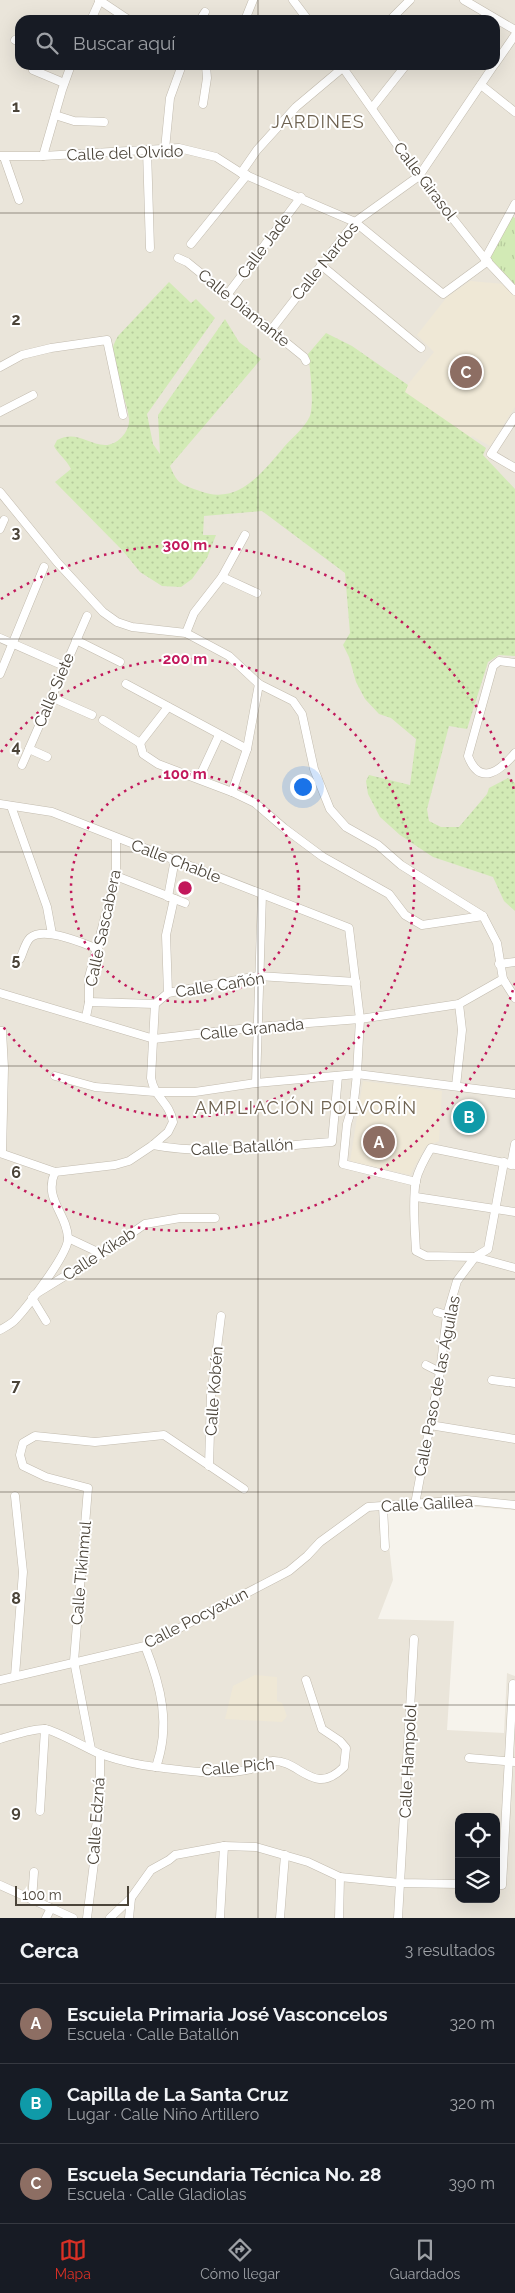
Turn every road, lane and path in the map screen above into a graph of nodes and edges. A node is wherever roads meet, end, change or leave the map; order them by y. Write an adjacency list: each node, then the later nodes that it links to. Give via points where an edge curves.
1 (100, 0): 7 (street); 8 (street)
2 (253, 0): 10 (street)
3 (294, 0): 11 (street)
4 (410, 0): 12 (street)
5 (464, 0): 13 (street)
6 (205, 12): 9 (street)
7 (93, 15)
8 (122, 15)
9 (203, 15)
10 (247, 15)
11 (304, 15)
12 (398, 15)
13 (490, 15)
14 (500, 21): 15 (street)
15 (515, 30)
16 (515, 35): 17 (street, Calle Nardos)
17 (500, 57)
18 (33, 70): 26 (street)
19 (69, 70): 26 (street)
20 (180, 70): 33 (street, via 170,98)
21 (206, 70): 28 (street)
22 (338, 70): 37 (street, via 296,107 257,150)
23 (346, 70): 29 (street, Calle Girasol)
24 (402, 70): 29 (street)
25 (491, 70): 27 (street, Calle Nardos)
26 (64, 83): 31 (street)
27 (481, 85): 30 (street); 38 (street, Calle Nardos)
28 (203, 104)
29 (372, 108): 38 (street, Calle Girasol)
30 (515, 112)
31 (55, 115): 32 (street, via 74,121); 36 (street)
32 (104, 122)
33 (165, 149): 34 (street, Calle del Olvido); 37 (street, Calle del Olvido, via 179,148 216,157)
34 (147, 150): 36 (street, Calle del Olvido); 44 (street)
35 (2, 156): 36 (street, Calle del Olvido); 40 (street)
36 (44, 156)
37 (244, 174): 39 (street, Calle del Olvido); 43 (street)
38 (419, 176): 42 (street, Calle Nardos); 46 (street, Calle Girasol)
39 (302, 197): 42 (street, Calle del Olvido); 49 (street, Calle Jade)
40 (19, 200)
41 (514, 210): 46 (street)
42 (355, 222): 46 (street, Calle del Olvido, via 443,294); 47 (street, Calle Nardos)
43 (191, 244)
44 (150, 248)
45 (178, 258): 49 (street, Calle Diamante, via 188,262)
46 (487, 260): 48 (street, Calle Girasol)
47 (321, 265): 50 (street, Calle Nardos); 51 (street)
48 (515, 291)
49 (227, 295): 50 (street, Calle Diamante)
50 (271, 330): 52 (street, Calle Diamante)
51 (420, 348)
52 (306, 362)
53 (0, 367): 56 (street, via 22,355 107,340)
54 (33, 395): 55 (street)
55 (0, 412)
56 (123, 415)
57 (515, 416): 58 (street, via 491,454)
58 (515, 468)
59 (0, 492): 67 (street, via 39,541 103,612 116,622)
60 (4, 520): 61 (street)
61 (0, 529)
62 (245, 535): 64 (street)
63 (44, 567): 70 (street)
64 (222, 577): 65 (street); 67 (street, via 194,613)
65 (257, 593)
66 (87, 616): 69 (street, Calle Siete)
67 (186, 633): 76 (street, via 229,656)
68 (0, 638): 70 (street)
69 (76, 640): 71 (street); 73 (street, Calle Siete)
70 (13, 644): 73 (street); 74 (street)
71 (120, 662)
72 (515, 663): 85 (street, via 498,661 492,666 468,756 472,766 486,774 506,764)
73 (64, 666): 77 (street, Calle Siete)
74 (0, 674)
75 (126, 684): 78 (street)
76 (259, 684): 84 (street); 98 (street, via 293,701 302,714 322,791 330,809 346,827)
77 (51, 697): 79 (street); 83 (street, Calle Siete)
78 (168, 707): 81 (street); 82 (street)
79 (92, 715)
80 (103, 720): 82 (street)
81 (220, 735): 84 (street); 88 (street)
82 (140, 744): 88 (street, via 143,754 158,764)
83 (29, 749): 86 (street); 87 (street, Calle Siete)
84 (247, 749): 89 (street)
85 (515, 752)
86 (47, 757)
87 (22, 765)
88 (199, 778): 89 (street)
89 (232, 792): 98 (street, via 255,803 323,857 389,894 405,915 422,925)
90 (0, 804): 91 (street, Calle Chable)
91 (11, 806): 92 (street, Calle Chable, via 52,812); 99 (street, via 47,907)
92 (116, 838): 93 (street, Calle Chable); 94 (street, Calle Sascabera)
93 (175, 859): 95 (street, Calle Chable); 96 (street)
94 (116, 876): 96 (street); 100 (street, Calle Sascabera)
95 (262, 894): 104 (street); 106 (street, Calle Chable, via 349,928)
96 (171, 898): 97 (street); 108 (street, via 166,936)
97 (185, 903)
98 (483, 916): 103 (street, via 497,944)
99 (52, 934): 100 (street); 101 (street, via 38,933 29,939)
100 (98, 948): 110 (street, Calle Sascabera, via 89,977)
101 (20, 959)
102 (515, 962): 103 (street)
103 (500, 964): 105 (street)
104 (258, 976): 106 (street, Calle Cañón); 108 (street, Calle Cañón); 115 (street)
105 (503, 978): 109 (street); 112 (street, Calle Granada)
106 (356, 982): 114 (street)
107 (0, 993): 113 (street, Calle Granada)
108 (168, 993): 111 (street, Calle Cañón)
109 (515, 998)
110 (89, 1002): 111 (street, Calle Cañón); 113 (street, Calle Sascabera)
111 (155, 1004): 117 (street)
112 (459, 1004): 114 (street, Calle Granada); 122 (street, via 462,1030)
113 (86, 1017): 117 (street, Calle Granada)
114 (360, 1019): 115 (street, Calle Granada); 118 (street)
115 (257, 1027): 117 (street, Calle Granada); 121 (street)
116 (1, 1031): 127 (street, via 4,1068)
117 (154, 1039): 123 (street, via 151,1078)
118 (357, 1074): 120 (street); 122 (street); 130 (street, via 343,1164)
119 (55, 1076): 123 (street, via 95,1087)
120 (338, 1076): 121 (street); 126 (street, Calle Batallón, via 332,1142 219,1150 177,1150)
121 (256, 1083): 123 (street, via 196,1092)
122 (456, 1086): 124 (street)
123 (155, 1092): 126 (street, via 171,1111 173,1122 168,1132)
124 (515, 1094)
125 (515, 1144): 128 (street, Calle Paso de las Águilas)
126 (153, 1145): 129 (street, via 114,1165)
127 (1, 1153): 129 (street)
128 (510, 1164): 130 (street, via 431,1148); 132 (street, Calle Paso de las Águilas)
129 (55, 1172): 135 (street, via 50,1189)
130 (416, 1182): 131 (street)
131 (416, 1197): 132 (street); 137 (street, via 416,1251 426,1256)
132 (495, 1211): 133 (street); 137 (street, Calle Paso de las Águilas, via 488,1248)
133 (515, 1212)
134 (215, 1218): 136 (street, Calle Kikab, via 180,1218 145,1224)
135 (68, 1238): 136 (street); 139 (street, via 56,1267)
136 (102, 1254): 139 (street, Calle Kikab)
137 (475, 1257): 138 (street); 141 (street, Calle Paso de las Águilas, via 458,1281)
138 (515, 1268)
139 (33, 1296): 143 (street); 144 (street, Calle Kikab, via 15,1320)
140 (437, 1312): 141 (street)
141 (447, 1315): 146 (street, Calle Paso de las Águilas)
142 (220, 1316): 151 (street, Calle Kobén, via 211,1396)
143 (46, 1321)
144 (0, 1330)
145 (426, 1365): 146 (street)
146 (440, 1372): 149 (street, Calle Paso de las Águilas)
147 (492, 1380): 148 (street)
148 (515, 1383)
149 (430, 1425): 150 (street); 154 (street, Calle Paso de las Águilas)
150 (515, 1439)
151 (209, 1466): 152 (street); 161 (street, Calle Tikinmul, via 164,1435 95,1442 35,1436 23,1443 20,1456 23,1466 46,1477 88,1488)
152 (244, 1489)
153 (16, 1496): 162 (street, via 24,1572)
154 (415, 1504): 155 (street, Calle Galilea, via 466,1500); 156 (street, Calle Galilea)
155 (515, 1505)
156 (383, 1506): 157 (street, Calle Galilea); 158 (street)
157 (368, 1507): 160 (street, Calle Pocyaxun, via 320,1542 289,1571)
158 (385, 1548)
159 (414, 1639): 179 (street, Calle Hampolol)
160 (145, 1646): 161 (street, Calle Pocyaxun); 172 (street, via 156,1672 163,1710 163,1748)
161 (74, 1661): 162 (street, Calle Pocyaxun); 168 (street, Calle Tikinmul)
162 (15, 1676): 163 (street, Calle Pocyaxun)
163 (0, 1680)
164 (306, 1680): 172 (street, Calle Pich, via 322,1729 340,1740 346,1748 344,1767 337,1774 315,1778 289,1764 272,1761 251,1769 210,1772)
165 (513, 1684): 171 (street)
166 (45, 1729): 167 (street); 168 (street, Calle Pich); 173 (street)
167 (0, 1738)
168 (90, 1749): 169 (street, Calle Pich)
169 (100, 1754): 172 (street, Calle Pich); 187 (street, Calle Edzná, via 100,1809)
170 (469, 1758): 171 (street)
171 (511, 1762): 177 (street)
172 (156, 1767)
173 (40, 1811)
174 (224, 1846): 175 (street, via 256,1848); 182 (street, via 174,1855 151,1870); 190 (street)
175 (285, 1855): 178 (street); 191 (street)
176 (34, 1872): 183 (street)
177 (500, 1875)
178 (340, 1878): 179 (street); 192 (street)
179 (400, 1883): 180 (street); 193 (street, Calle Hampolol)
180 (455, 1884)
181 (0, 1885): 183 (street)
182 (131, 1898): 188 (street); 189 (street)
183 (32, 1900): 184 (street)
184 (51, 1908): 185 (street); 186 (street)
185 (46, 1918)
186 (73, 1918)
187 (87, 1918)
188 (110, 1918)
189 (128, 1918)
190 (220, 1918)
191 (280, 1918)
192 (339, 1918)
193 (398, 1918)

